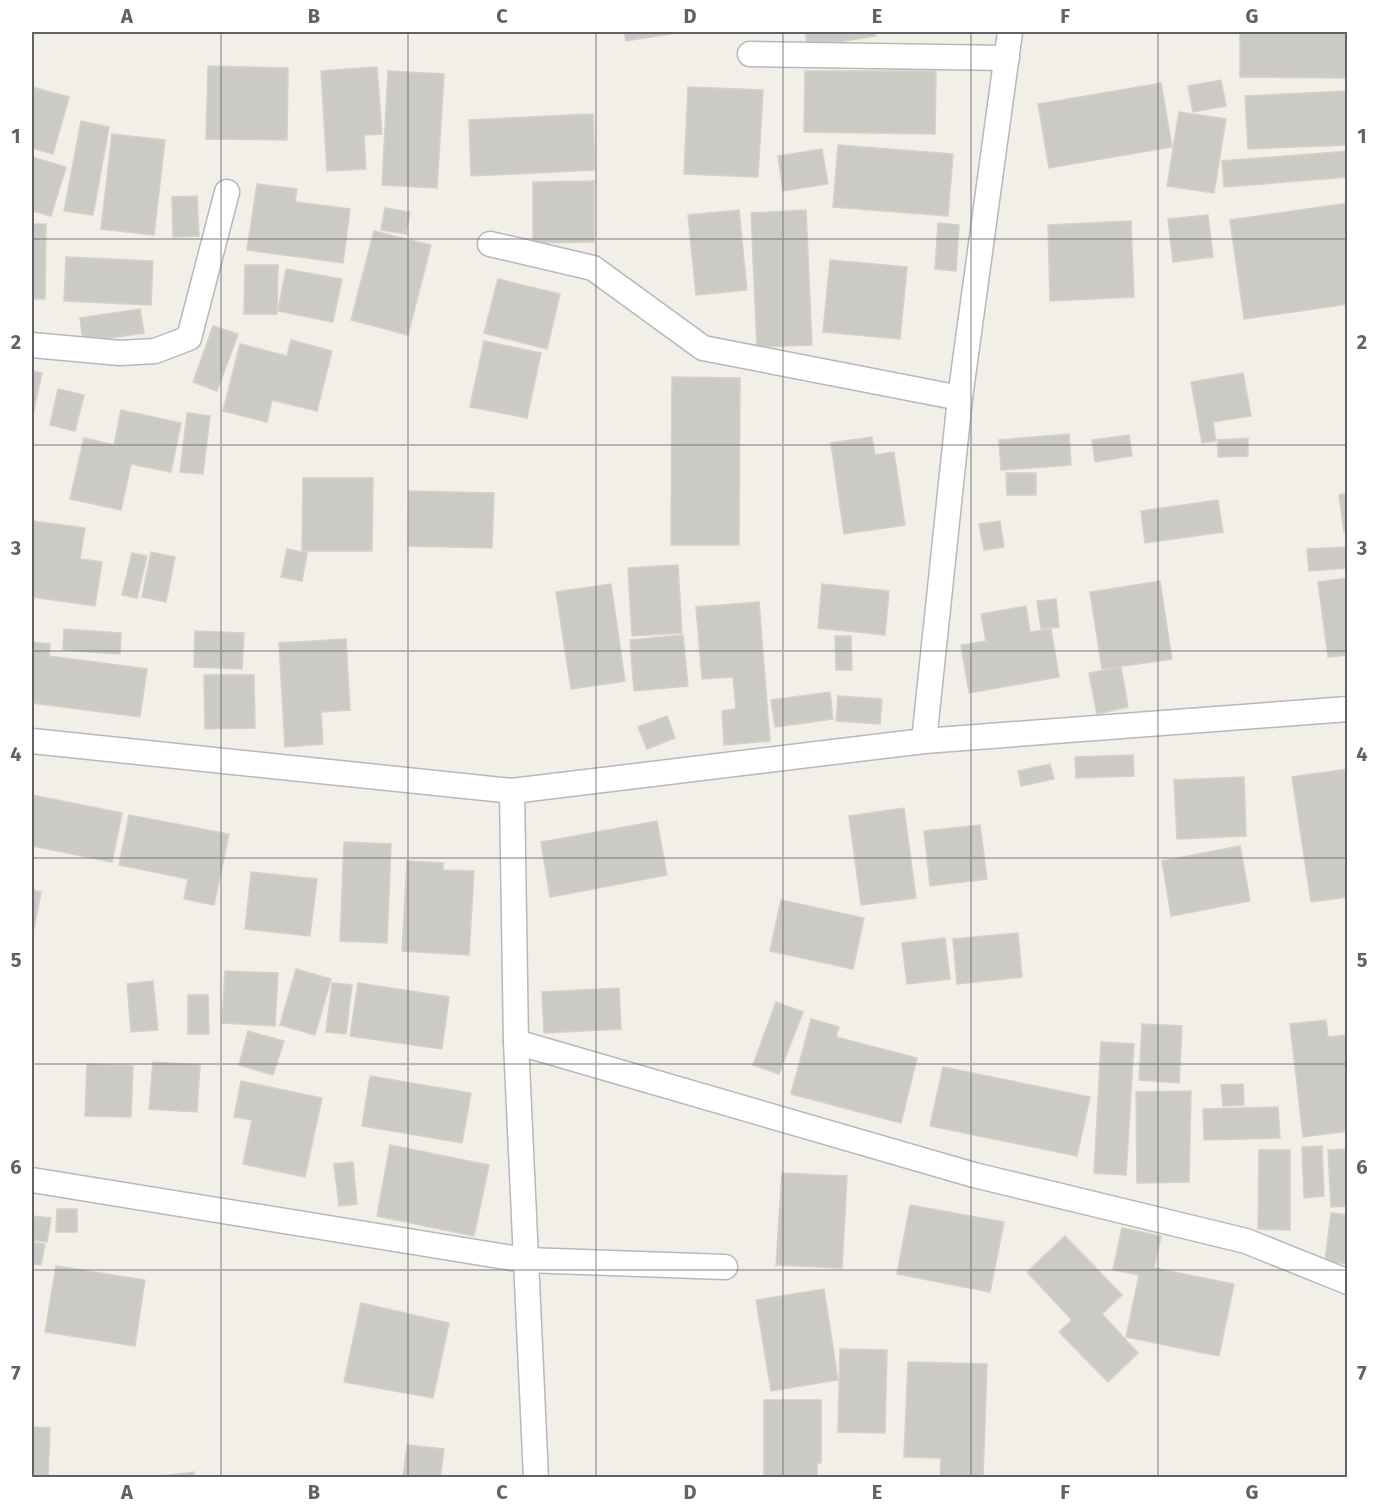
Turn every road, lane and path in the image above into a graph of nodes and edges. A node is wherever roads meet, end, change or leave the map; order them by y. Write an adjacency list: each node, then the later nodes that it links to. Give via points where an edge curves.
1 (1010, 32): 3 (street)
2 (750, 54): 3 (street)
3 (1007, 58): 7 (street)
4 (227, 192): 6 (street, via 189,338 155,351)
5 (490, 244): 7 (street, via 593,268 704,348)
6 (32, 345)
7 (960, 398): 10 (street)
8 (1347, 709): 10 (street)
9 (32, 741): 11 (street)
10 (924, 741): 11 (street)
11 (512, 791): 12 (street)
12 (516, 1042): 14 (street); 16 (street, via 974,1175 1246,1241)
13 (32, 1180): 14 (street)
14 (525, 1260): 15 (street); 17 (street)
15 (725, 1267)
16 (1347, 1282)
17 (536, 1478)

